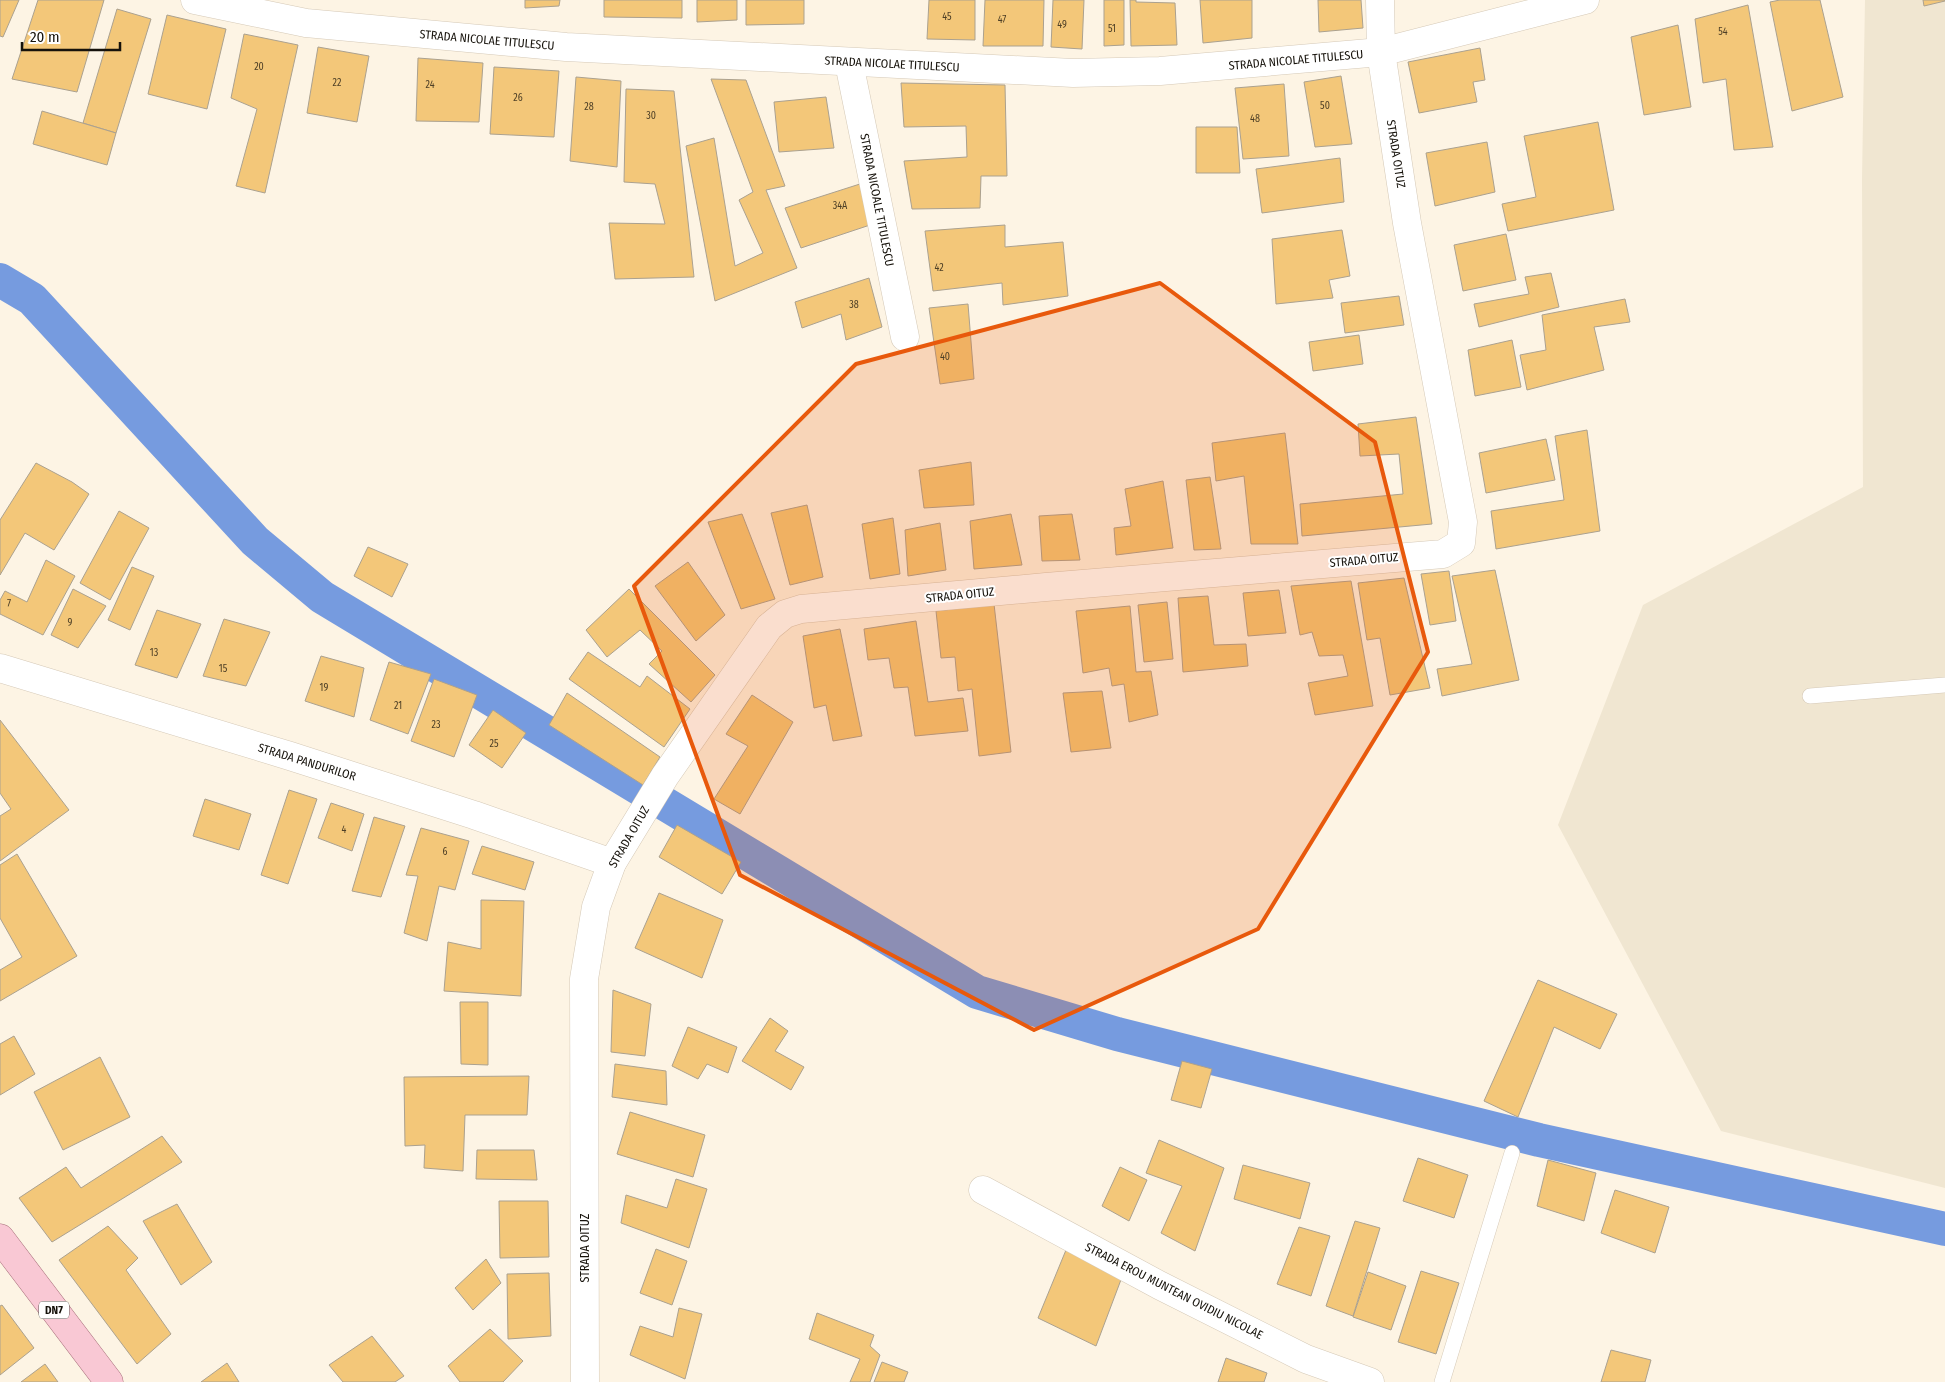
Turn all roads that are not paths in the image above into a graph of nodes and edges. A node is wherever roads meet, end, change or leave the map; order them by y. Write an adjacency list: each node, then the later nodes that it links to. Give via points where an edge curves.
1 (194, 0): 4 (street, STRADA NICOLAE TITULESCU)
2 (1380, 0): 5 (street)
3 (1585, 0): 5 (street, STRADA NICOLAE TITULESCU)
4 (306, 12): 6 (street, STRADA NICOLAE TITULESCU, via 566,47)
5 (1380, 52): 6 (street, STRADA NICOLAE TITULESCU, via 1160,71 1073,73); 11 (street, STRADA OITUZ, via 1407,223 1464,522 1461,543 1443,554 1046,586 801,609 785,614 769,627 665,776)
6 (849, 63): 7 (street, STRADA NICOALE TITULESCU)
7 (905, 337)
8 (0, 668): 11 (street, STRADA PANDURILOR, via 446,806)
9 (1945, 685): 10 (lane)
10 (1810, 696)
11 (612, 864): 16 (street, STRADA OITUZ, via 596,907 584,979)
12 (1512, 1153): 18 (lane)
13 (983, 1190): 17 (street, STRADA EROU MUNTEAN OVIDIU NICOLAE, via 1159,1285 1306,1359)
14 (0, 1238): 15 (main road, DN7)
15 (109, 1382)
16 (586, 1382)
17 (1370, 1382)
18 (1442, 1382)

